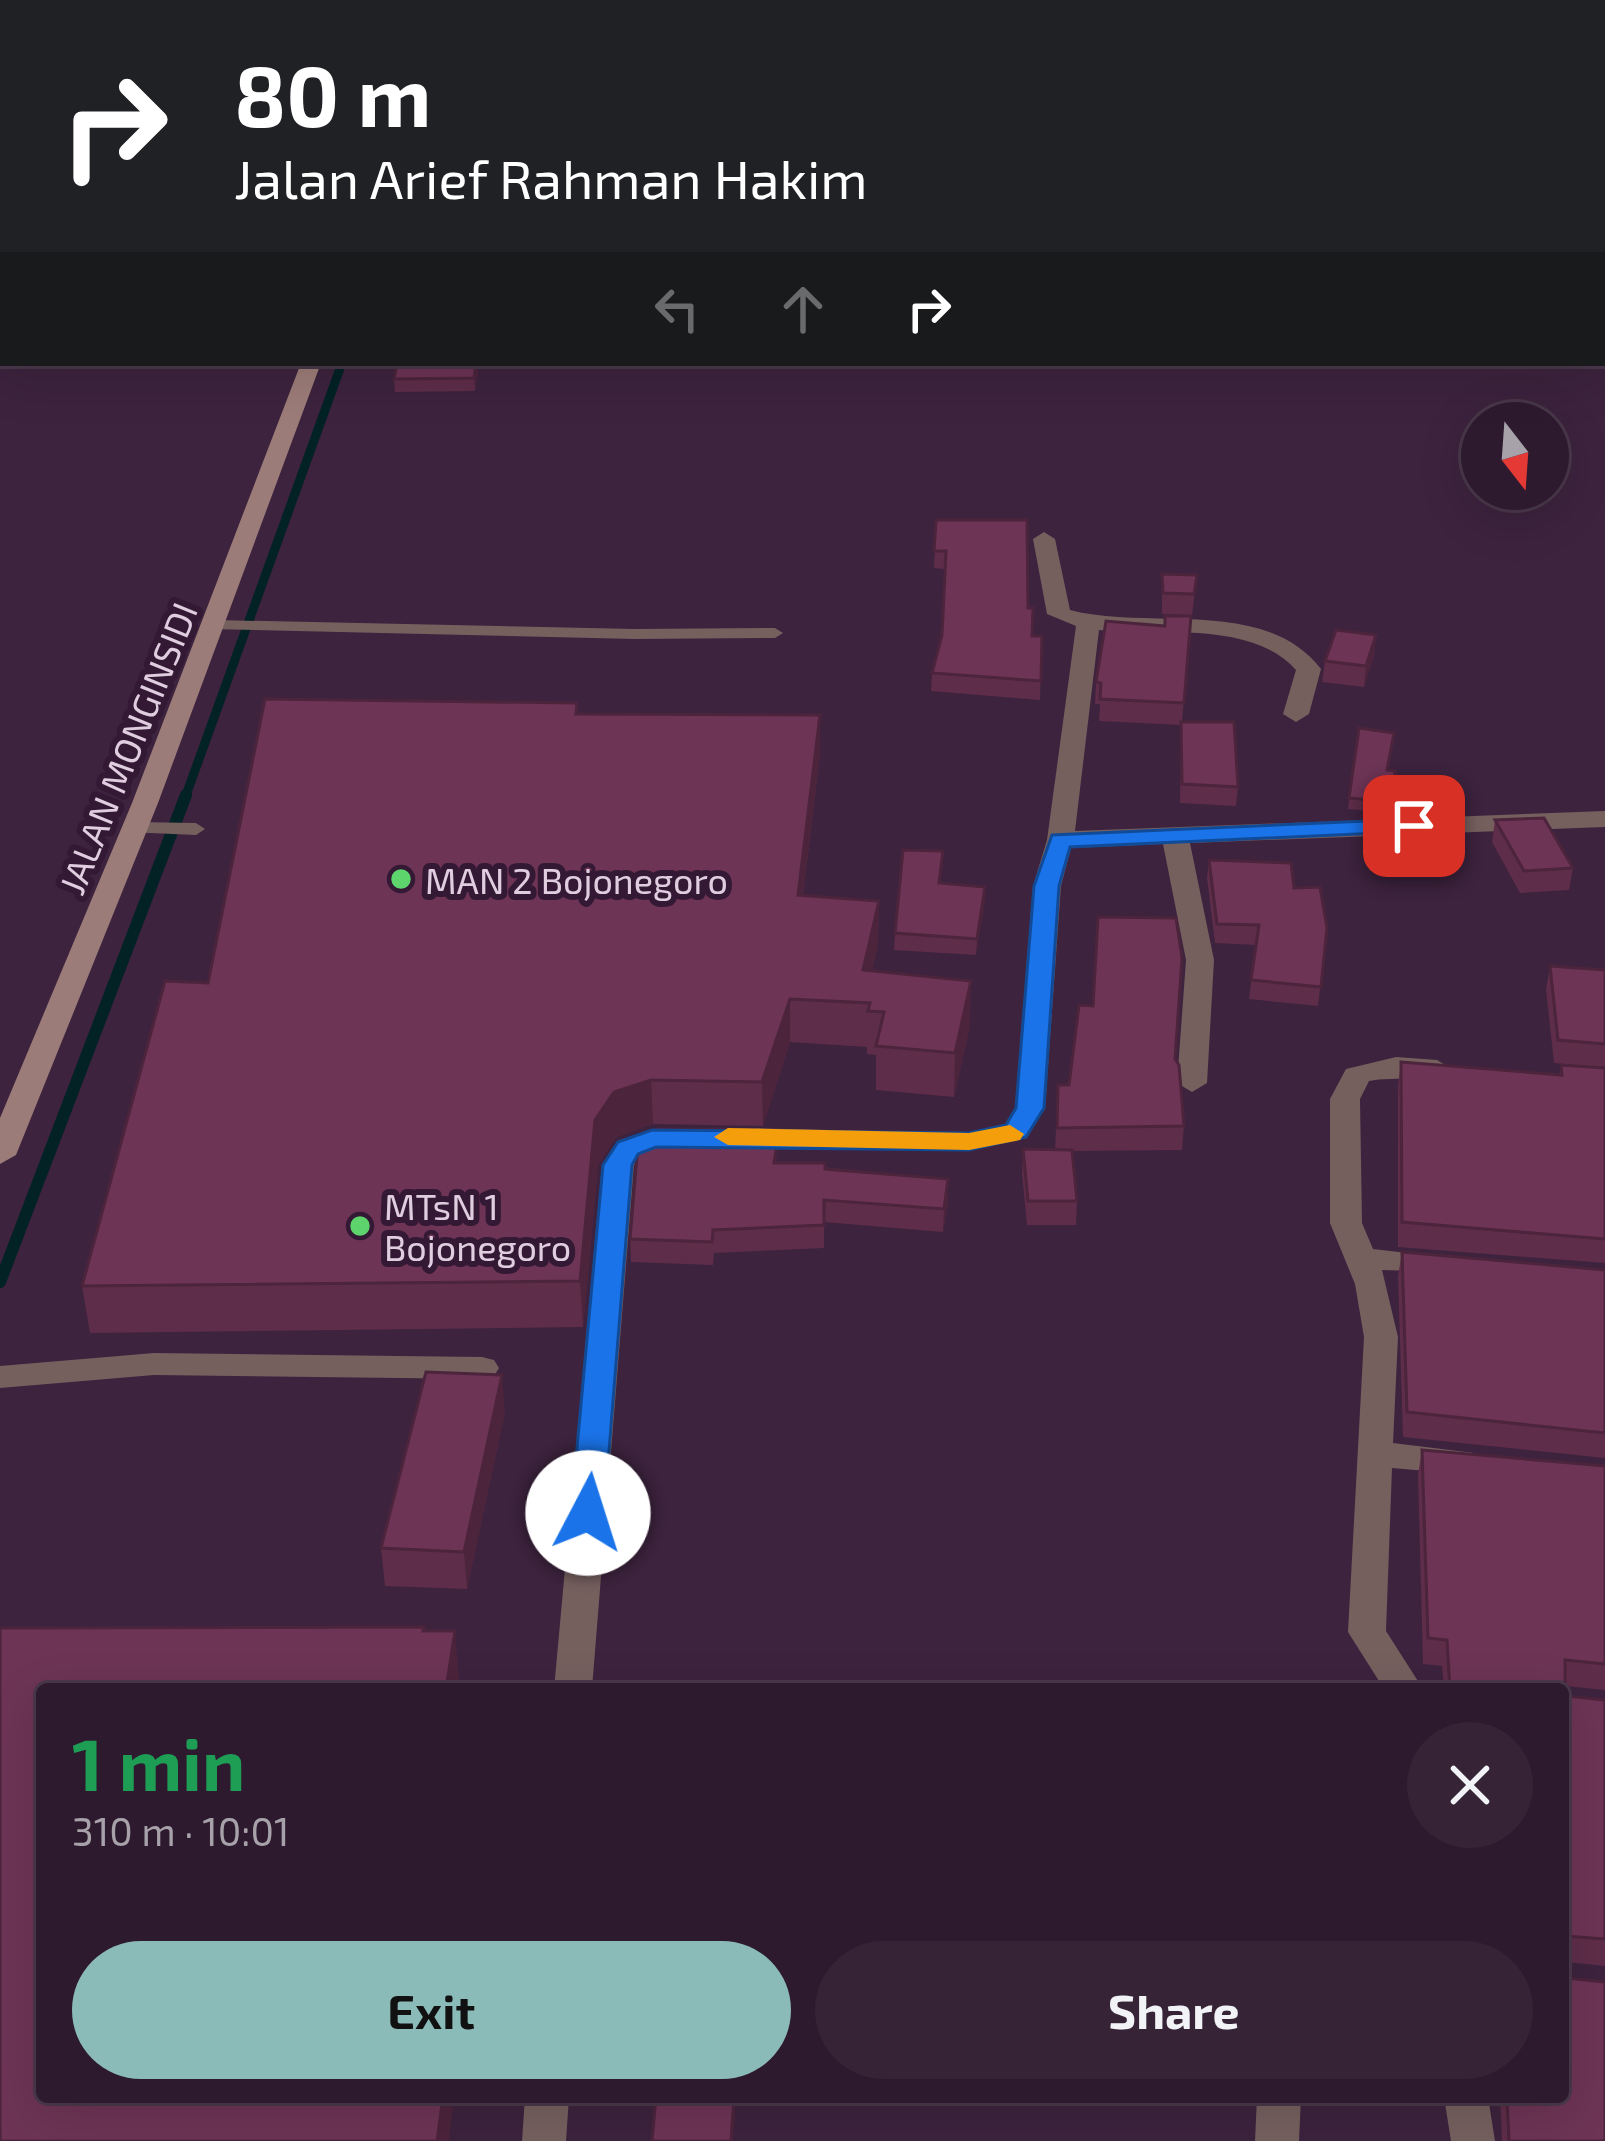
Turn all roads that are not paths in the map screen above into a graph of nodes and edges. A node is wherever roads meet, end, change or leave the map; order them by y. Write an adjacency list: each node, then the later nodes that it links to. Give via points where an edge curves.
1 (310, 366): 4 (main road, JALAN MONGINSIDI)
2 (1044, 539): 3 (street, via 1054,607)
3 (1088, 623): 6 (street, via 1287,643 1310,669); 11 (street)
4 (222, 625): 5 (lane, via 596,637); 8 (main road, JALAN MONGINSIDI)
5 (775, 633)
6 (1296, 714)
7 (1605, 819): 10 (street)
8 (141, 828): 9 (lane); 14 (main road, JALAN MONGINSIDI)
9 (196, 829)
10 (1175, 835): 11 (street); 13 (street, via 1200,960)
11 (1060, 840): 21 (street, via 1046,886 1030,1108 1016,1131 969,1142 652,1138 628,1148 618,1165)
12 (1466, 1071): 15 (street, via 1396,1066 1357,1075 1349,1085 1343,1191)
13 (1192, 1083)
14 (0, 1155)
15 (1359, 1258): 16 (street); 19 (street, via 1381,1336)
16 (1471, 1268)
17 (482, 1368): 18 (street, via 154,1364)
18 (0, 1377)
19 (1376, 1454): 20 (street); 22 (street, via 1367,1632)
20 (1491, 1464)
21 (574, 1683)
22 (1406, 1683)
23 (547, 2103): 26 (street)
24 (1280, 2103): 27 (street)
25 (1467, 2103): 28 (street)
26 (544, 2141)
27 (1277, 2141)
28 (1473, 2141)

